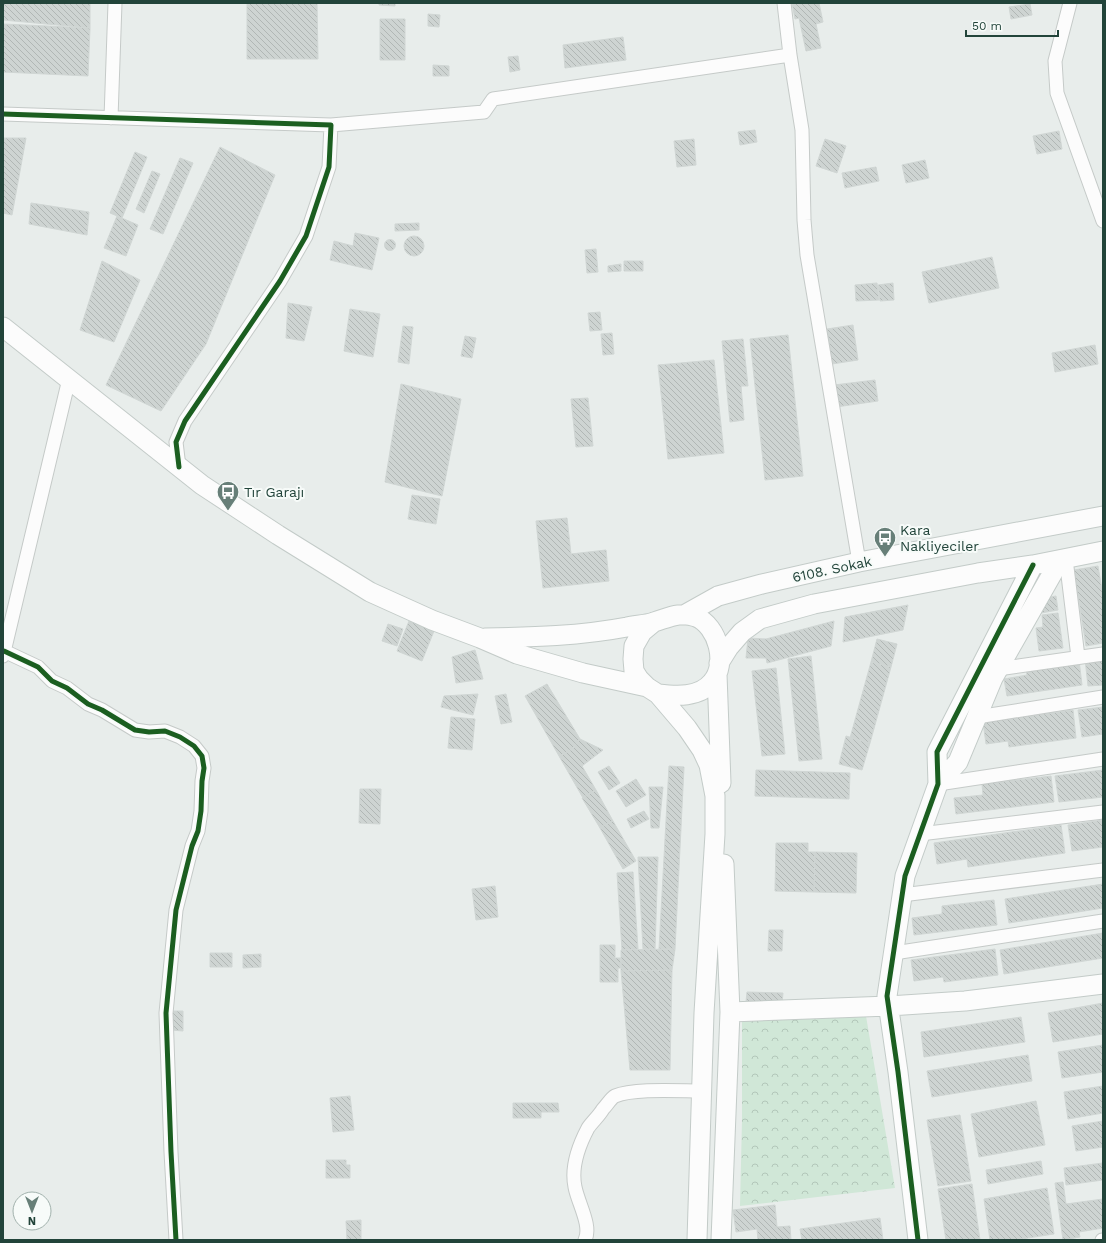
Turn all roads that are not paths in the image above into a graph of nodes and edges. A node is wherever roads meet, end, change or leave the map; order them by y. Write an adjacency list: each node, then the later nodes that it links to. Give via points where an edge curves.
1 (115, 3): 6 (street)
2 (784, 3): 4 (street)
3 (1070, 3): 8 (street, via 1055,61 1057,93)
4 (790, 55): 7 (street, via 493,99 484,112); 15 (street, via 802,130 807,255)
5 (3, 114): 6 (street)
6 (111, 118): 7 (street)
7 (331, 125): 11 (street, via 329,167 306,236 280,281 185,420 176,442)
8 (1103, 221)
9 (3, 327): 10 (street)
10 (69, 379): 11 (street); 20 (street)
11 (179, 467): 19 (street, via 278,535 370,592)
12 (1103, 516): 15 (street, 6108. Sokak)
13 (1103, 551): 14 (street)
14 (1063, 559): 16 (street); 22 (street); 24 (street)
15 (859, 562): 17 (street, 6108. Sokak, via 718,596)
16 (1032, 565): 23 (street, via 978,572 814,604 760,619 742,632 729,647); 29 (street, via 937,752)
17 (684, 615): 18 (street, via 670,616); 23 (street, via 696,617 706,624 714,635 718,646)
18 (654, 622): 19 (street, via 597,632); 25 (street, via 642,632 634,646 632,659 634,671 639,679)
19 (480, 638): 25 (street, via 516,654)
20 (3, 654): 40 (street, via 38,667 52,681 135,730 165,732 180,737 194,746 202,756 204,768 200,818 176,910 166,1013)
21 (1103, 654): 22 (street)
22 (1078, 657): 24 (street)
23 (718, 668): 25 (street, via 712,683 701,691 686,695); 38 (street)
24 (998, 669): 27 (street)
25 (653, 691): 39 (street, via 687,728 702,750 709,765 715,796)
26 (1103, 697): 27 (street)
27 (977, 717): 29 (street, via 958,762)
28 (1103, 759): 29 (street)
29 (938, 784): 31 (street)
30 (1103, 812): 31 (street)
31 (920, 834): 33 (street, via 905,876)
32 (1103, 870): 33 (street)
33 (902, 895): 35 (street)
34 (1103, 922): 35 (street)
35 (894, 953): 37 (street, via 887,996)
36 (1103, 984): 37 (street, via 965,1001)
37 (889, 1006): 38 (street); 44 (street)
38 (730, 1012): 43 (street)
39 (701, 1091): 41 (street, via 632,1092 614,1096 589,1127 579,1150 575,1170 575,1186 586,1221 588,1235); 42 (street)
40 (176, 1240)
41 (585, 1240)
42 (697, 1240)
43 (721, 1240)
44 (918, 1240)

